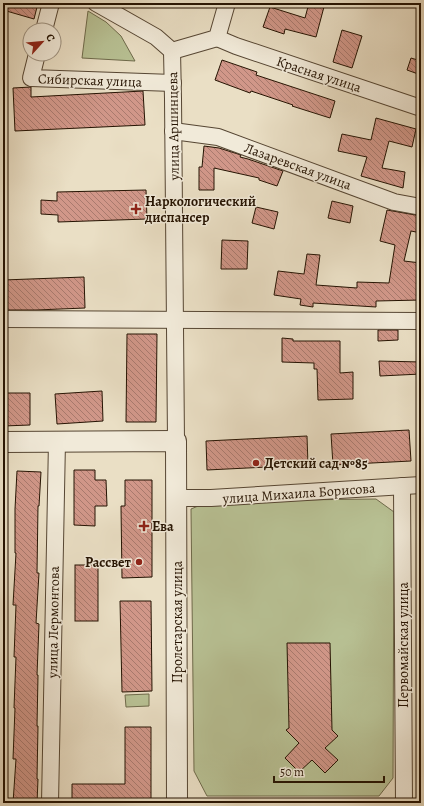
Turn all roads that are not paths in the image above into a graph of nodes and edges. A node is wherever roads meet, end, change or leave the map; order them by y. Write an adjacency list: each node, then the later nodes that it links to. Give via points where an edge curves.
1 (51, 3): 4 (street)
2 (96, 3): 6 (street, via 156,36)
3 (227, 3): 5 (street)
4 (46, 22)
5 (218, 38): 6 (street); 9 (street, Красная улица)
6 (172, 51): 8 (street, улица Аршинцева)
7 (35, 62): 8 (street, Сибирская улица, via 31,78)
8 (173, 83): 10 (street, улица Аршинцева)
9 (421, 108)
10 (173, 131): 11 (street, Лазаревская улица, via 218,137 394,202); 13 (street, улица Аршинцева)
11 (421, 207)
12 (3, 319): 13 (street)
13 (175, 320): 14 (street); 15 (street, улица Аршинцева)
14 (421, 321)
15 (176, 441): 17 (street); 20 (street, Пролетарская улица)
16 (3, 442): 17 (street)
17 (57, 442): 21 (street, улица Лермонтова)
18 (421, 485): 19 (street, улица Михаила Борисова)
19 (402, 486): 20 (street, улица Михаила Борисова); 23 (street, Первомайская улица)
20 (177, 498): 22 (street, Пролетарская улица)
21 (50, 803)
22 (177, 803)
23 (404, 803)

